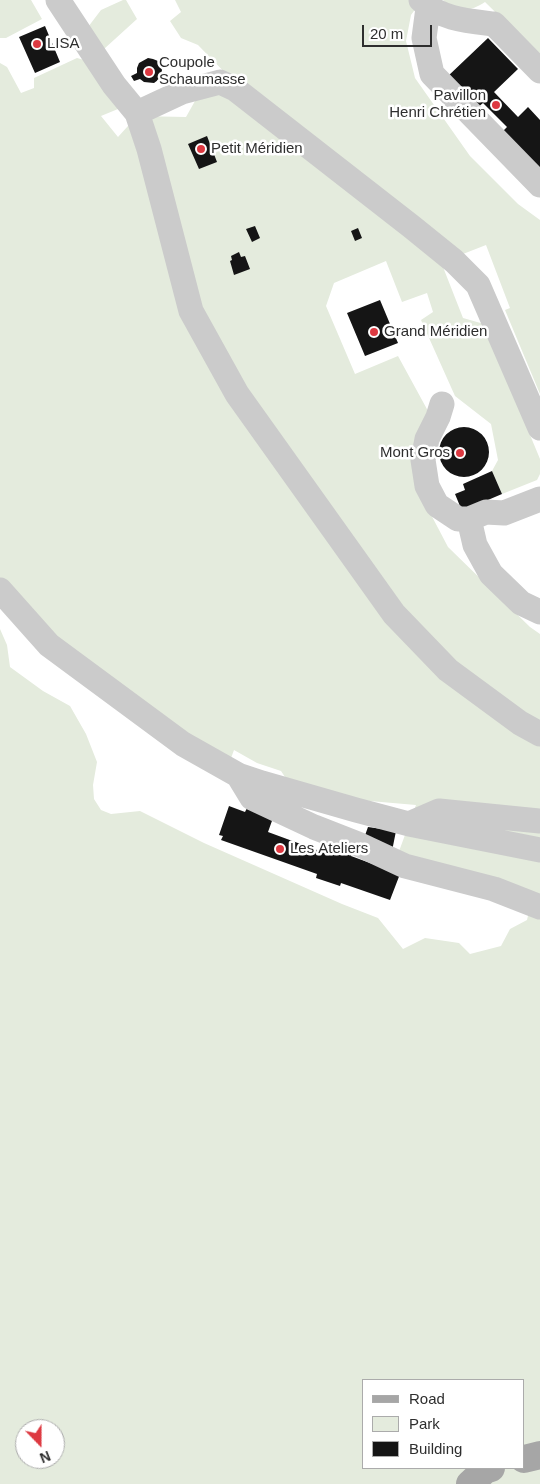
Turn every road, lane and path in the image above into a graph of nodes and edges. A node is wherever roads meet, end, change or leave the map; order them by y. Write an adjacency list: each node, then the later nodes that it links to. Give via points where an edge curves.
1 (58, 0): 4 (lane, via 114,85)
2 (424, 4): 3 (lane, via 463,21 494,24); 5 (lane, via 424,38 432,74)
3 (540, 71)
4 (137, 113): 7 (lane, via 182,92 220,82 235,89 412,227 478,285); 12 (lane, via 191,311 237,394 394,614 448,670)
5 (540, 185)
6 (442, 404): 9 (lane, via 427,439 423,460 427,486 438,505 458,519)
7 (540, 428)
8 (540, 499): 9 (lane, via 504,513 486,512)
9 (469, 520): 11 (lane, via 475,545 491,574 521,603)
10 (0, 590): 13 (lane, via 49,645 183,744)
11 (540, 612)
12 (540, 734)
13 (238, 775): 15 (lane); 17 (lane, via 252,798 314,827 405,866 494,888)
14 (540, 821): 15 (lane, via 439,811)
15 (409, 824): 16 (lane)
16 (540, 850)
17 (540, 907)
18 (540, 1455): 19 (main road)
19 (525, 1459)
20 (488, 1469): 21 (main road)
21 (470, 1484)

